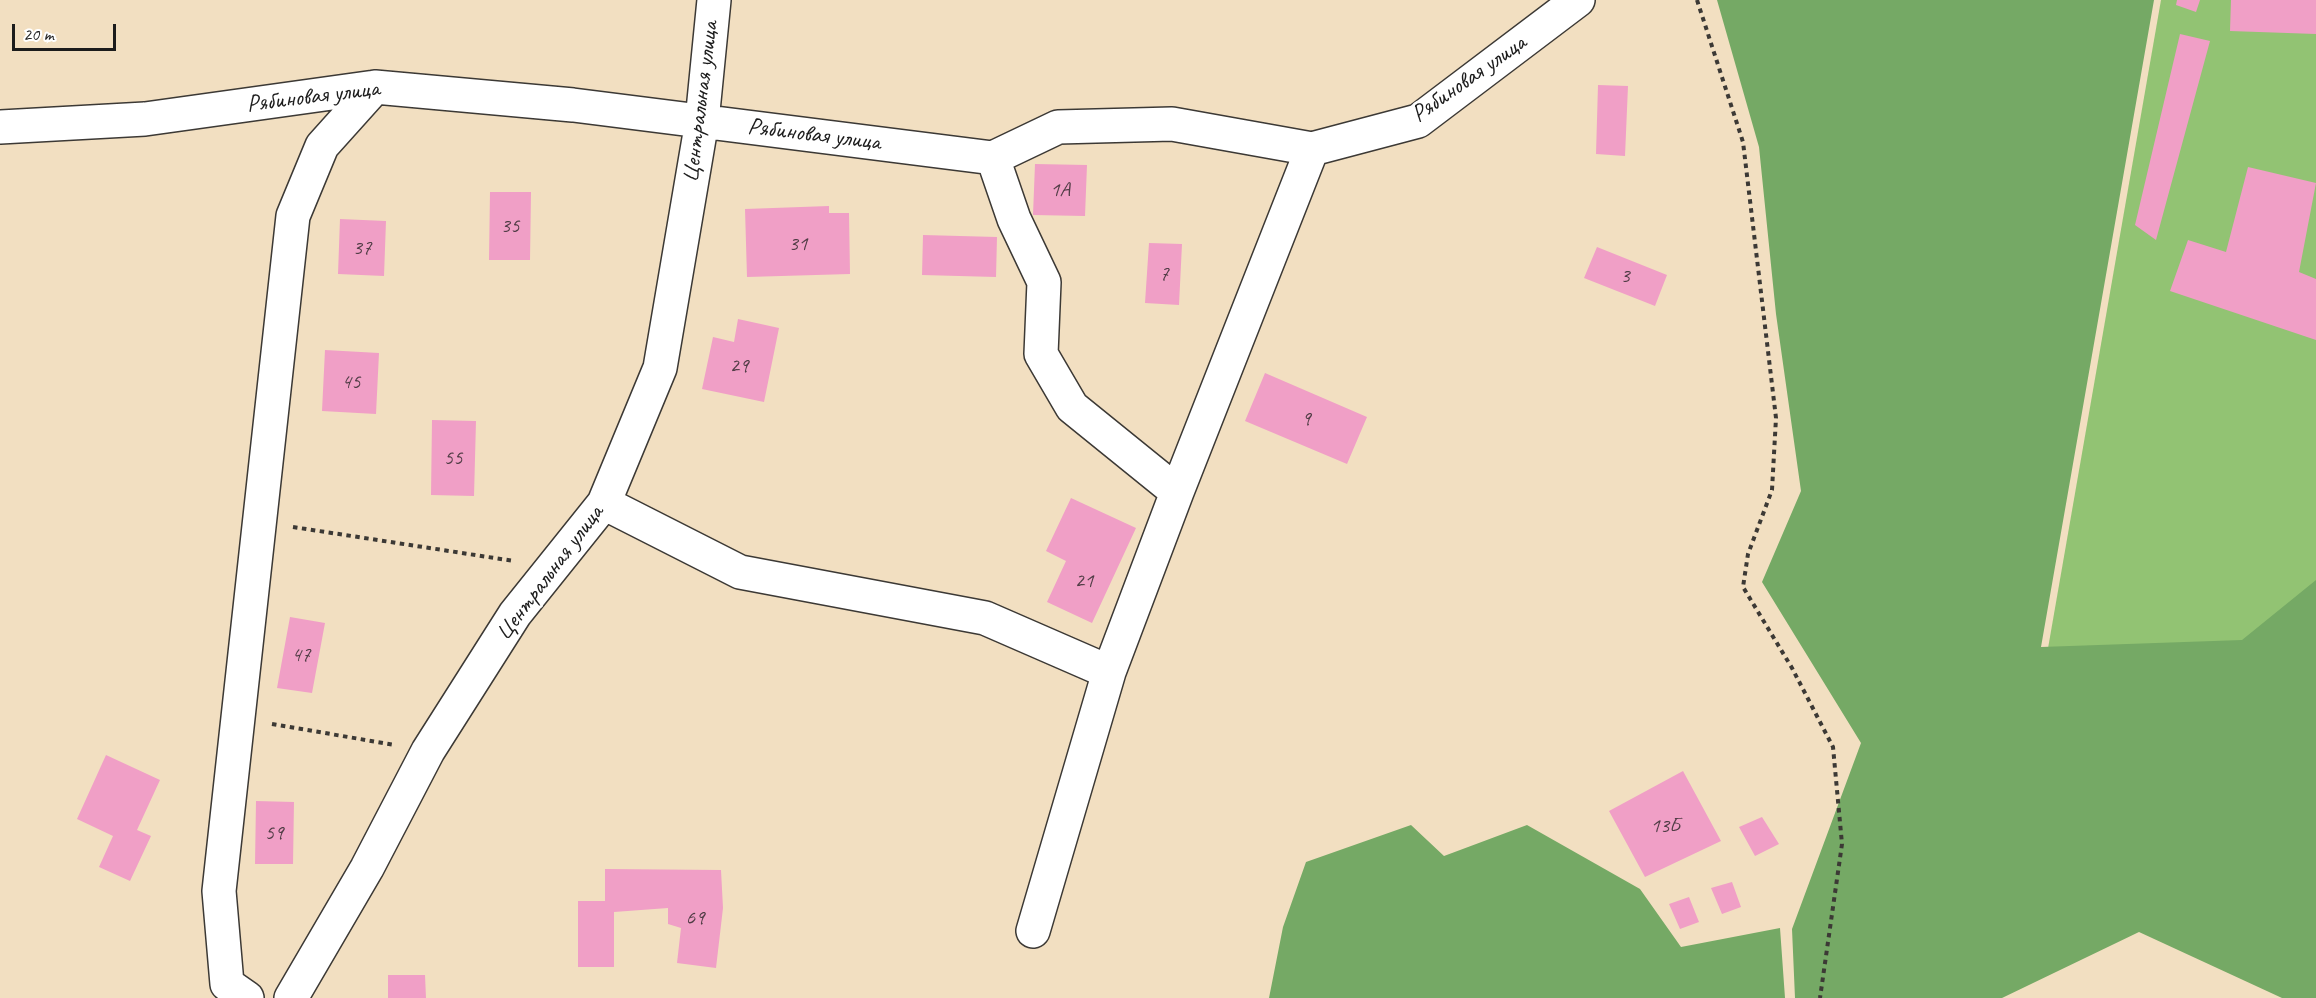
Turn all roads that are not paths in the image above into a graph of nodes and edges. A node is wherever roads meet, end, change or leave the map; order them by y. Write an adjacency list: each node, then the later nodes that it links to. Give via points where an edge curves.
1 (714, 0): 4 (street, Центральная улица)
2 (1578, 0): 6 (street, Рябиновая улица, via 1418,121)
3 (375, 87): 4 (street, Рябиновая улица); 5 (street, Рябиновая улица, via 145,119); 12 (street, via 322,146 293,216 219,891 227,984)
4 (702, 121): 7 (street, Рябиновая улица); 9 (street, Центральная улица, via 660,368)
5 (0, 127)
6 (1312, 149): 7 (street, Рябиновая улица, via 1172,124 1058,127); 8 (street)
7 (993, 158): 8 (street, via 1014,219 1044,282 1041,354 1072,407)
8 (1177, 492): 10 (street)
9 (604, 503): 10 (street, via 740,572 985,618); 13 (street, Центральная улица, via 515,614 428,751 367,868)
10 (1109, 672): 11 (street)
11 (1033, 931)
12 (247, 998)
13 (291, 998)

